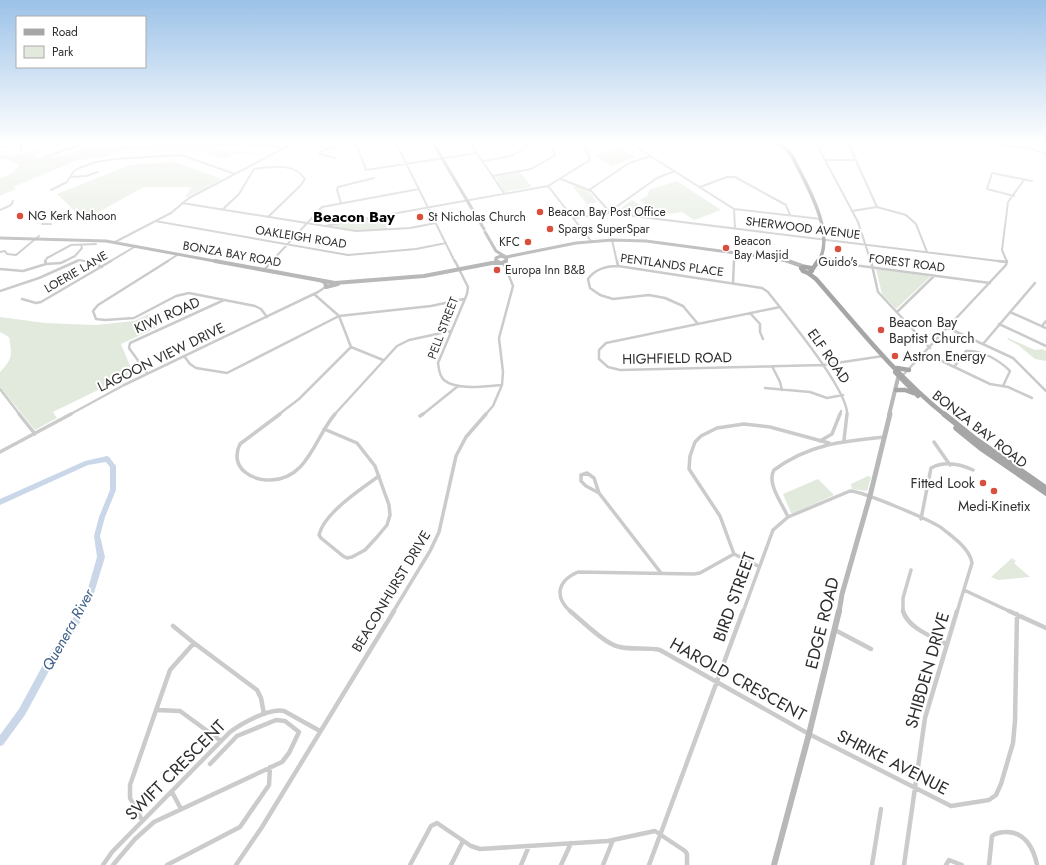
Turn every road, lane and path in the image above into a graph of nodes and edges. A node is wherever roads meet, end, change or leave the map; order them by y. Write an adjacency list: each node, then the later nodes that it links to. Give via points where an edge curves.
1 (64, 183): 24 (street)
2 (218, 183): 30 (street)
3 (245, 183): 36 (street)
4 (302, 183): 40 (street)
5 (353, 183): 31 (street, via 338,187)
6 (416, 183): 23 (street, PELL STREET)
7 (456, 183): 28 (street)
8 (498, 183): 26 (street)
9 (553, 183): 21 (street)
10 (572, 183): 25 (street)
11 (599, 183): 25 (street)
12 (649, 183): 38 (street)
13 (696, 183): 22 (street)
14 (708, 183): 22 (street)
15 (748, 183): 39 (street, via 786,205)
16 (806, 183): 42 (main road)
17 (837, 183): 37 (street)
18 (867, 183): 33 (street)
19 (989, 183): 27 (street, via 987,189)
20 (1022, 183): 27 (street)
21 (548, 186): 26 (street); 41 (street)
22 (700, 186): 34 (street)
23 (419, 189): 31 (street); 32 (street, PELL STREET)
24 (51, 190)
25 (589, 190): 38 (street)
26 (504, 193): 28 (street)
27 (1014, 196): 71 (street, via 1008,202 1002,250)
28 (466, 200): 32 (street); 62 (street)
29 (14, 201): 35 (street, via 9,207)
30 (182, 203): 36 (street); 43 (street, via 174,211)
31 (341, 203): 44 (street, via 322,207)
32 (428, 207): 45 (street, PELL STREET); 48 (street)
33 (877, 207): 37 (street); 65 (street, via 904,214 913,221)
34 (734, 209): 39 (street); 49 (street)
35 (0, 210)
36 (222, 210): 40 (street)
37 (852, 211): 59 (street)
38 (608, 213): 41 (street, SHERWOOD AVENUE); 49 (street, SHERWOOD AVENUE)
39 (790, 215): 42 (street)
40 (268, 217): 44 (street)
41 (574, 218): 54 (street)
42 (821, 219): 52 (main road)
43 (155, 221): 55 (street); 58 (street, OAKLEIGH ROAD)
44 (306, 223): 48 (street); 58 (street)
45 (436, 223): 48 (street, via 368,231); 56 (street, PELL STREET)
46 (42, 224): 47 (street)
47 (52, 224)
48 (325, 226)
49 (735, 228): 52 (street, SHERWOOD AVENUE)
50 (0, 238): 51 (street, BONZA BAY ROAD)
51 (37, 238): 55 (street, BONZA BAY ROAD); 63 (street, via 16,254)
52 (824, 239): 59 (street, SHERWOOD AVENUE); 68 (main road)
53 (612, 240): 54 (street); 64 (street, via 646,241); 74 (street)
54 (591, 241): 67 (street, via 510,257); 70 (street)
55 (115, 242): 61 (street, BONZA BAY ROAD)
56 (446, 243): 58 (street, OAKLEIGH ROAD, via 416,249 351,255); 79 (street, PELL STREET)
57 (96, 244): 60 (street)
58 (287, 244): 80 (street)
59 (866, 244): 65 (street, SHERWOOD AVENUE); 77 (street)
60 (82, 245): 72 (street, via 82,248 69,259 59,264); 72 (street, via 71,245 54,253 46,259)
61 (136, 246): 66 (street, BONZA BAY ROAD); 75 (street, LOERIE LANE)
62 (496, 251): 67 (street); 69 (street)
63 (0, 252)
64 (734, 252): 76 (street, via 777,259); 86 (street)
65 (927, 252): 71 (street, SHERWOOD AVENUE)
66 (179, 254): 80 (street, BONZA BAY ROAD); 95 (street, via 98,305 93,311 96,319 134,318 185,293)
67 (503, 256): 69 (street, BONZA BAY ROAD); 70 (street)
68 (821, 257): 76 (main road); 77 (street, FOREST ROAD); 81 (main road)
69 (496, 259): 73 (street); 79 (street, BONZA BAY ROAD)
70 (507, 261): 73 (street, BONZA BAY ROAD)
71 (1007, 262): 87 (street, EDGE ROAD)
72 (46, 264): 78 (street, via 23,271)
73 (502, 264): 79 (street, BONZA BAY ROAD); 125 (street, BEACONHURST DRIVE, via 513,286 499,338 504,372)
74 (618, 266): 86 (street, PENTLANDS PLACE); 103 (street, PENTLANDS PLACE, via 603,267 593,273 588,279 589,288 613,299 649,295 665,298 683,306)
75 (102, 267): 90 (street, via 86,260 79,260 39,278); 93 (street, LOERIE LANE, via 41,302)
76 (804, 267): 81 (main road, BONZA BAY ROAD)
77 (873, 268): 82 (street, FOREST ROAD); 97 (street, via 878,292)
78 (0, 269)
79 (459, 269): 85 (street, BONZA BAY ROAD, via 424,276); 94 (street, PELL STREET, via 468,287)
80 (264, 270): 83 (street, BONZA BAY ROAD)
81 (811, 271): 116 (main road, BONZA BAY ROAD)
82 (934, 276): 87 (street, FOREST ROAD); 97 (street)
83 (322, 280): 84 (street, BONZA BAY ROAD); 89 (street)
84 (331, 282): 85 (street, BONZA BAY ROAD); 89 (street, LAGOON VIEW DRIVE)
85 (341, 282): 89 (street)
86 (733, 283): 91 (street, PENTLANDS PLACE, via 759,287)
87 (990, 283): 106 (street, EDGE ROAD)
88 (1035, 283): 98 (street)
89 (326, 287): 92 (street, LAGOON VIEW DRIVE)
90 (0, 291)
91 (768, 292): 96 (street, ELF ROAD)
92 (314, 294): 100 (street); 101 (street, LAGOON VIEW DRIVE)
93 (22, 299)
94 (464, 299): 100 (street, via 431,306); 108 (street, PELL STREET)
95 (224, 300): 101 (street, via 257,307); 123 (street, KIWI ROAD, via 130,343 129,348)
96 (780, 307): 99 (street, HIGHFIELD ROAD); 118 (street, ELF ROAD)
97 (897, 312): 113 (street)
98 (1010, 312): 104 (street); 105 (street)
99 (750, 314): 103 (street, HIGHFIELD ROAD); 109 (street, via 760,324)
100 (339, 316): 112 (street); 115 (street, via 227,373 196,368)
101 (267, 317): 115 (street, LAGOON VIEW DRIVE)
102 (1046, 321): 105 (street)
103 (698, 324): 120 (street, HIGHFIELD ROAD, via 606,343 599,350 599,356 605,366 615,370)
104 (999, 324): 110 (street); 111 (street)
105 (1042, 326): 107 (street)
106 (948, 328): 110 (street); 113 (street, EDGE ROAD)
107 (1046, 328)
108 (451, 331): 117 (street, via 403,342); 126 (street, PELL STREET, via 437,366 443,380)
109 (763, 338)
110 (983, 344): 132 (street, via 1018,362)
111 (1046, 346)
112 (351, 347): 117 (street); 138 (street, via 299,398 240,444 237,453 239,464 245,472 261,480 274,480 293,474 302,466)
113 (930, 348): 114 (street, EDGE ROAD)
114 (925, 353): 121 (street); 122 (street, EDGE ROAD)
115 (184, 356): 123 (street, LAGOON VIEW DRIVE)
116 (883, 356): 118 (street, HIGHFIELD ROAD); 119 (main road, BONZA BAY ROAD)
117 (383, 360): 138 (street)
118 (823, 364): 120 (street, HIGHFIELD ROAD); 133 (street, ELF ROAD)
119 (891, 365): 122 (main road, via 901,370); 124 (main road, BONZA BAY ROAD)
120 (772, 366): 130 (street)
121 (954, 367): 127 (street, via 990,384); 127 (street, via 966,351 977,352 1000,362 1010,370)
122 (909, 370): 124 (street, EDGE ROAD)
123 (147, 373): 139 (street, LAGOON VIEW DRIVE)
124 (901, 377): 131 (street, EDGE ROAD); 134 (main road, BONZA BAY ROAD); 149 (main road, BONZA BAY ROAD, via 974,438)
125 (502, 385): 126 (street); 171 (street, BEACONHURST DRIVE, via 493,406 466,437 456,456 443,519 430,551)
126 (458, 386): 137 (street)
127 (1003, 386): 135 (street)
128 (0, 388): 139 (street)
129 (765, 388): 130 (street)
130 (782, 390): 133 (street, via 810,392 827,398)
131 (896, 390): 134 (main road, via 905,390); 140 (street, EDGE ROAD)
132 (1046, 391)
133 (843, 395): 142 (street, ELF ROAD, via 848,410)
134 (919, 397): 151 (main road, BONZA BAY ROAD, via 982,449)
135 (1032, 398)
136 (841, 411): 141 (street, via 832,434)
137 (420, 416)
138 (324, 429): 148 (street, via 357,443 375,466)
139 (34, 434): 145 (street, LAGOON VIEW DRIVE)
140 (884, 437): 142 (street); 152 (street, EDGE ROAD)
141 (820, 440): 144 (street); 155 (street, via 748,424 718,428 695,441 688,463 689,469 720,516)
142 (844, 440): 144 (street)
143 (934, 442): 146 (street)
144 (829, 443): 153 (street, via 792,459 772,472 776,490)
145 (0, 452)
146 (950, 465): 147 (street); 154 (street, via 936,465 930,469)
147 (973, 470)
148 (379, 476): 148 (street, via 390,510 388,522 363,552 355,557 346,558 321,537 321,526)
149 (1046, 488)
150 (599, 493): 150 (street, via 583,483 580,479 581,474 592,475); 159 (street)
151 (1046, 493)
152 (870, 496): 153 (street, BIRD STREET, via 850,491); 154 (street, BIRD STREET); 164 (street, EDGE ROAD, via 842,594)
153 (788, 517): 157 (street, BIRD STREET, via 773,530)
154 (921, 519): 156 (street, BIRD STREET, via 942,528)
155 (734, 554): 157 (street); 159 (street, HAROLD CRESCENT, via 700,573)
156 (971, 556): 160 (street, SHIBDEN DRIVE, via 972,563)
157 (758, 566): 168 (street, BIRD STREET)
158 (911, 570): 166 (street, via 902,610 915,626)
159 (661, 573): 168 (street, HAROLD CRESCENT, via 578,572 566,579 560,588 560,594 565,605 613,646 653,648)
160 (964, 590): 161 (street); 166 (street, SHIBDEN DRIVE)
161 (1017, 614): 163 (street); 176 (street, SHRIKE AVENUE, via 1013,743 996,796 989,800 951,806)
162 (173, 626): 165 (street)
163 (1046, 628)
164 (835, 630): 167 (street); 172 (street, EDGE ROAD)
165 (194, 643): 169 (street, via 170,670); 170 (street, via 257,690 262,698)
166 (946, 644): 176 (street, SHIBDEN DRIVE, via 925,718)
167 (870, 649)
168 (716, 681): 172 (street, HAROLD CRESCENT); 181 (street, BIRD STREET)
169 (156, 710): 173 (street, via 180,711); 180 (street, via 130,790 130,798)
170 (264, 714): 171 (street, SWIFT CRESCENT, via 284,711); 173 (street, SWIFT CRESCENT, via 239,725)
171 (320, 731): 189 (street, BEACONHURST DRIVE)
172 (810, 734): 176 (street, SHRIKE AVENUE); 197 (street, EDGE ROAD)
173 (221, 741): 177 (street, SWIFT CRESCENT)
174 (210, 764): 175 (street, via 237,736 280,719 292,725 299,734 286,758)
175 (270, 768): 178 (street); 188 (street, via 268,785 240,828)
176 (914, 788): 199 (street, SHIBDEN DRIVE)
177 (172, 792): 178 (street); 180 (street, SWIFT CRESCENT)
178 (181, 809): 187 (street, via 149,825)
179 (881, 809): 198 (street)
180 (142, 820): 186 (street, SWIFT CRESCENT)
181 (660, 834): 182 (street, via 651,831); 195 (street, BIRD STREET); 196 (street, via 685,851)
182 (613, 840): 184 (street); 194 (street)
183 (463, 841): 185 (street, via 480,849); 190 (street, via 440,824 434,824); 191 (street)
184 (571, 843): 185 (street); 193 (street)
185 (529, 846): 192 (street)
186 (103, 865)
187 (113, 865)
188 (167, 865)
189 (236, 865)
190 (410, 865)
191 (451, 865)
192 (521, 865)
193 (561, 865)
194 (603, 865)
195 (649, 865)
196 (687, 865)
197 (774, 865)
198 (872, 865)
199 (904, 865)
200 (946, 865): 201 (street, via 949,860)
201 (962, 865)
202 (989, 865): 203 (street, via 992,836 996,833 1012,832 1031,848)
203 (1037, 865)

